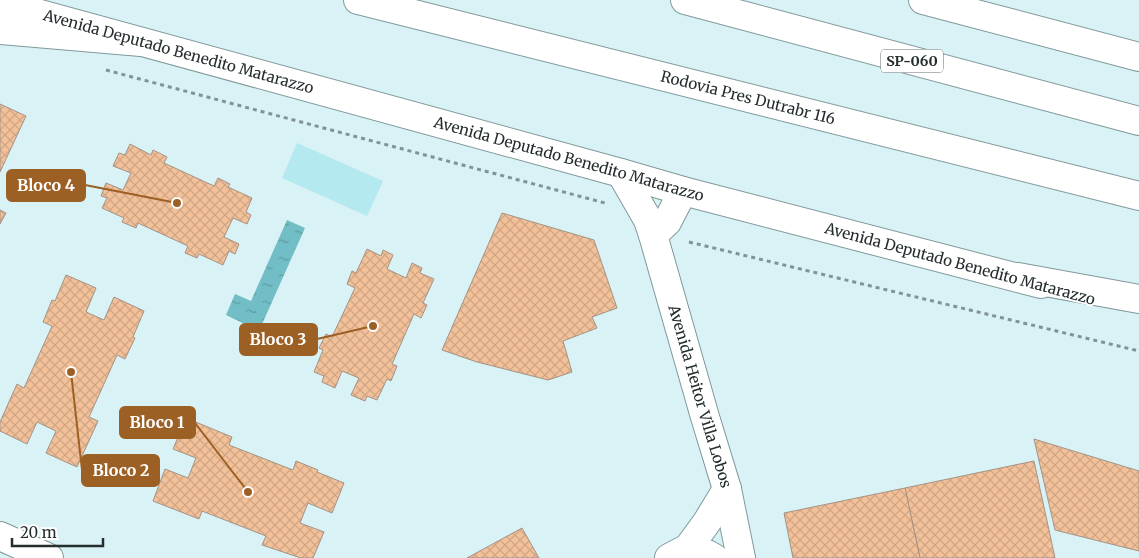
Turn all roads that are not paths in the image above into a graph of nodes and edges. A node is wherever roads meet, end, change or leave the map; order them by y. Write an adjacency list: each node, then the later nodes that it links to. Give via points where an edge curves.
1 (358, 0): 11 (main road, Rodovia Pres Dutrabr 116)
2 (685, 0): 8 (main road, SP-060)
3 (923, 0): 7 (main road)
4 (0, 3): 6 (main road, Avenida Deputado Benedito Matarazzo)
5 (0, 30): 6 (main road)
6 (141, 42): 9 (main road, Avenida Deputado Benedito Matarazzo)
7 (1139, 57)
8 (1139, 122)
9 (621, 173): 10 (main road, Avenida Deputado Benedito Matarazzo); 12 (main road, Avenida Heitor Villa Lobos)
10 (683, 191): 12 (main road, via 667,222); 13 (main road, Avenida Deputado Benedito Matarazzo)
11 (1139, 196)
12 (654, 235): 16 (main road, Avenida Heitor Villa Lobos)
13 (1018, 278): 14 (main road); 15 (main road, Avenida Deputado Benedito Matarazzo)
14 (1139, 298)
15 (1139, 312)
16 (727, 489): 18 (main road, via 708,522); 21 (main road, Avenida Heitor Villa Lobos)
17 (0, 536): 19 (main road)
18 (678, 553): 20 (main road, via 707,554)
19 (49, 558)
20 (714, 558)
21 (741, 558)

